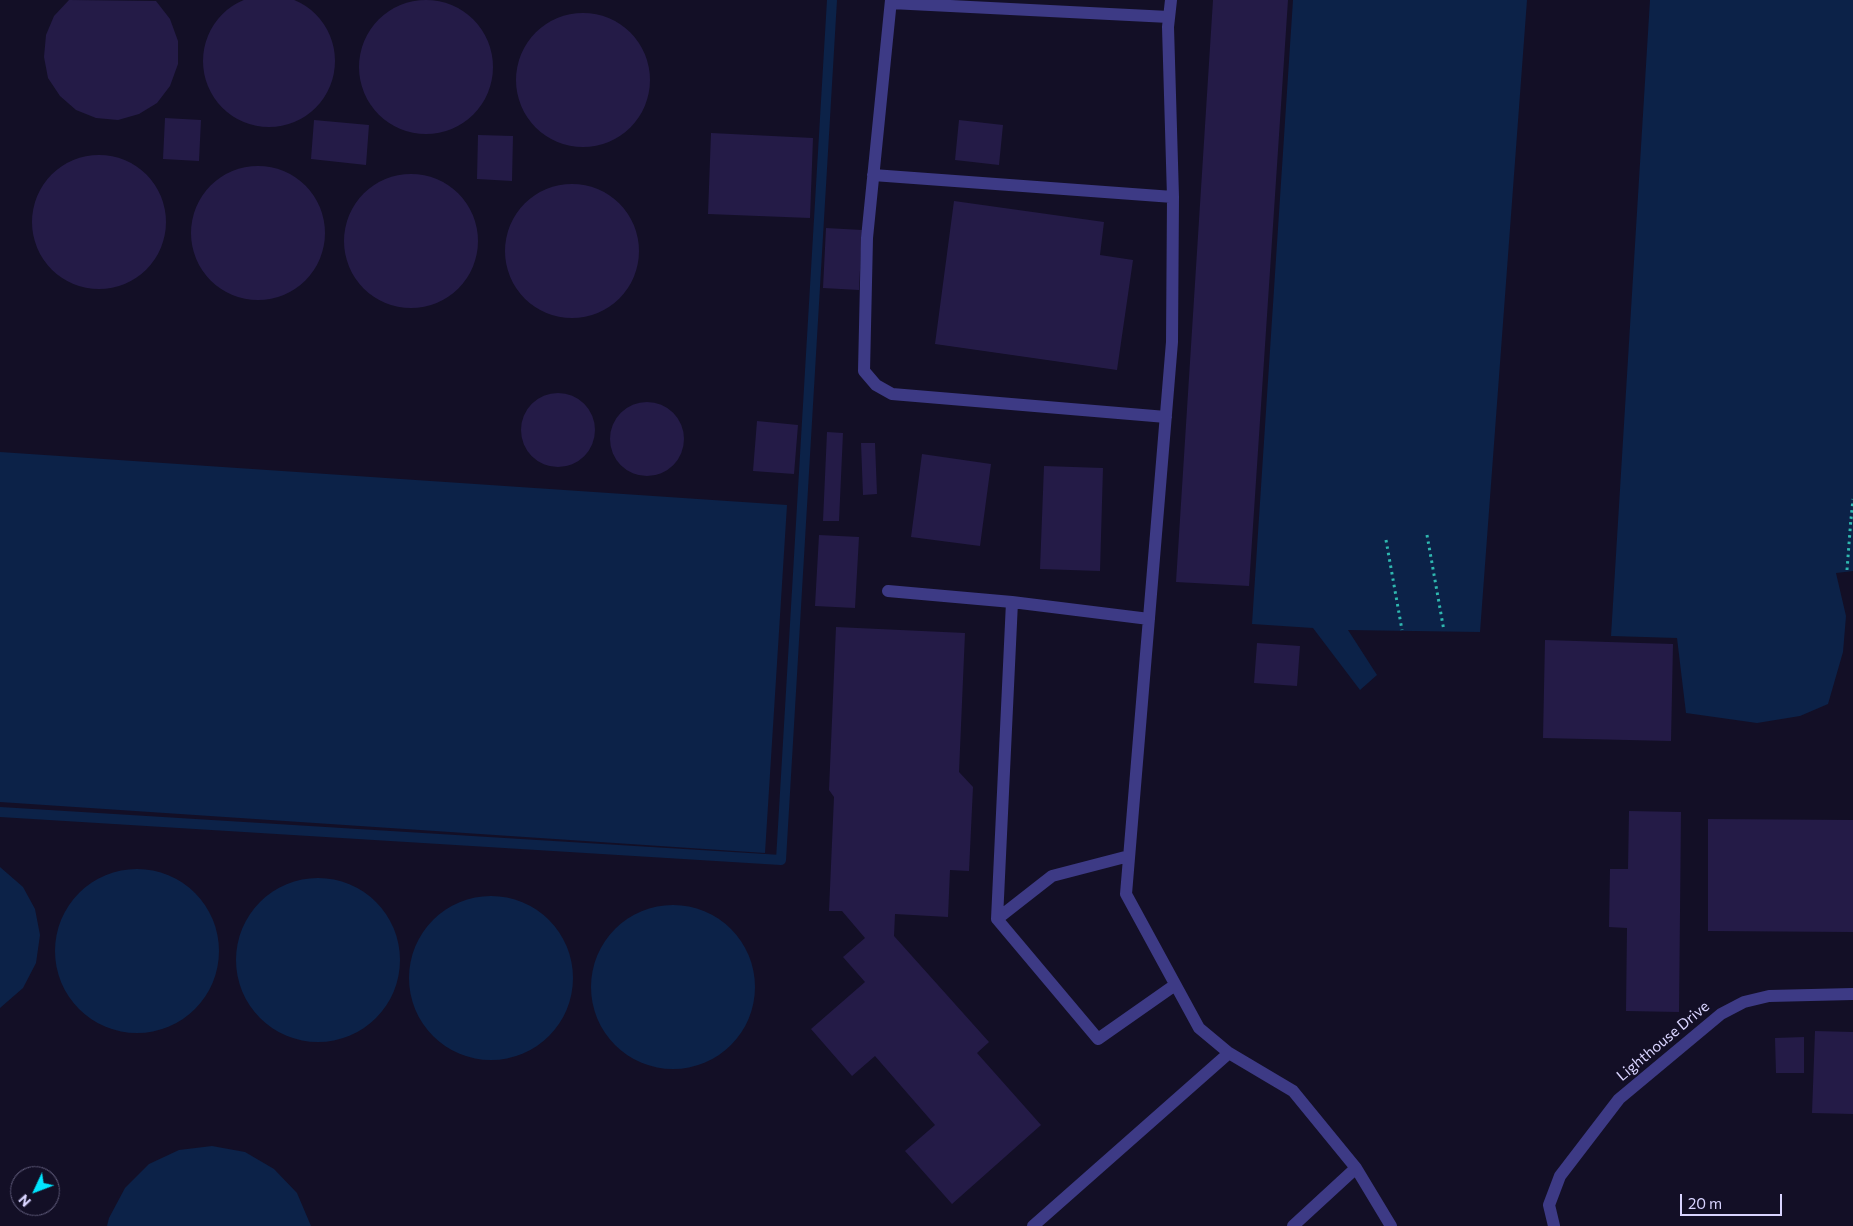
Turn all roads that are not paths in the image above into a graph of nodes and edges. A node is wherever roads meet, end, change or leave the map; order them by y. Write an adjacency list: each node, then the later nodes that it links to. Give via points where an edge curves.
1 (1171, 0): 3 (street)
2 (891, 1): 3 (street); 4 (street)
3 (1169, 17): 5 (street)
4 (873, 175): 5 (street); 6 (street, via 867,238 864,370 876,385 892,394)
5 (1173, 197): 6 (street, via 1172,342)
6 (1166, 417): 9 (street)
7 (888, 591): 8 (street)
8 (1012, 602): 9 (street); 11 (street)
9 (1149, 619): 10 (street)
10 (1129, 856): 11 (street, via 1052,876); 12 (street, via 1126,894)
11 (996, 919): 12 (street, via 1098,1039)
12 (1175, 985): 14 (street, via 1199,1028)
13 (1853, 994): 19 (street, Lighthouse Drive, via 1769,996 1744,1002 1721,1014 1619,1099 1560,1176 1548,1205)
14 (1229, 1053): 15 (street, via 1293,1091); 16 (street)
15 (1356, 1168): 17 (street); 18 (street)
16 (1034, 1226)
17 (1293, 1226)
18 (1391, 1226)
19 (1554, 1226)

